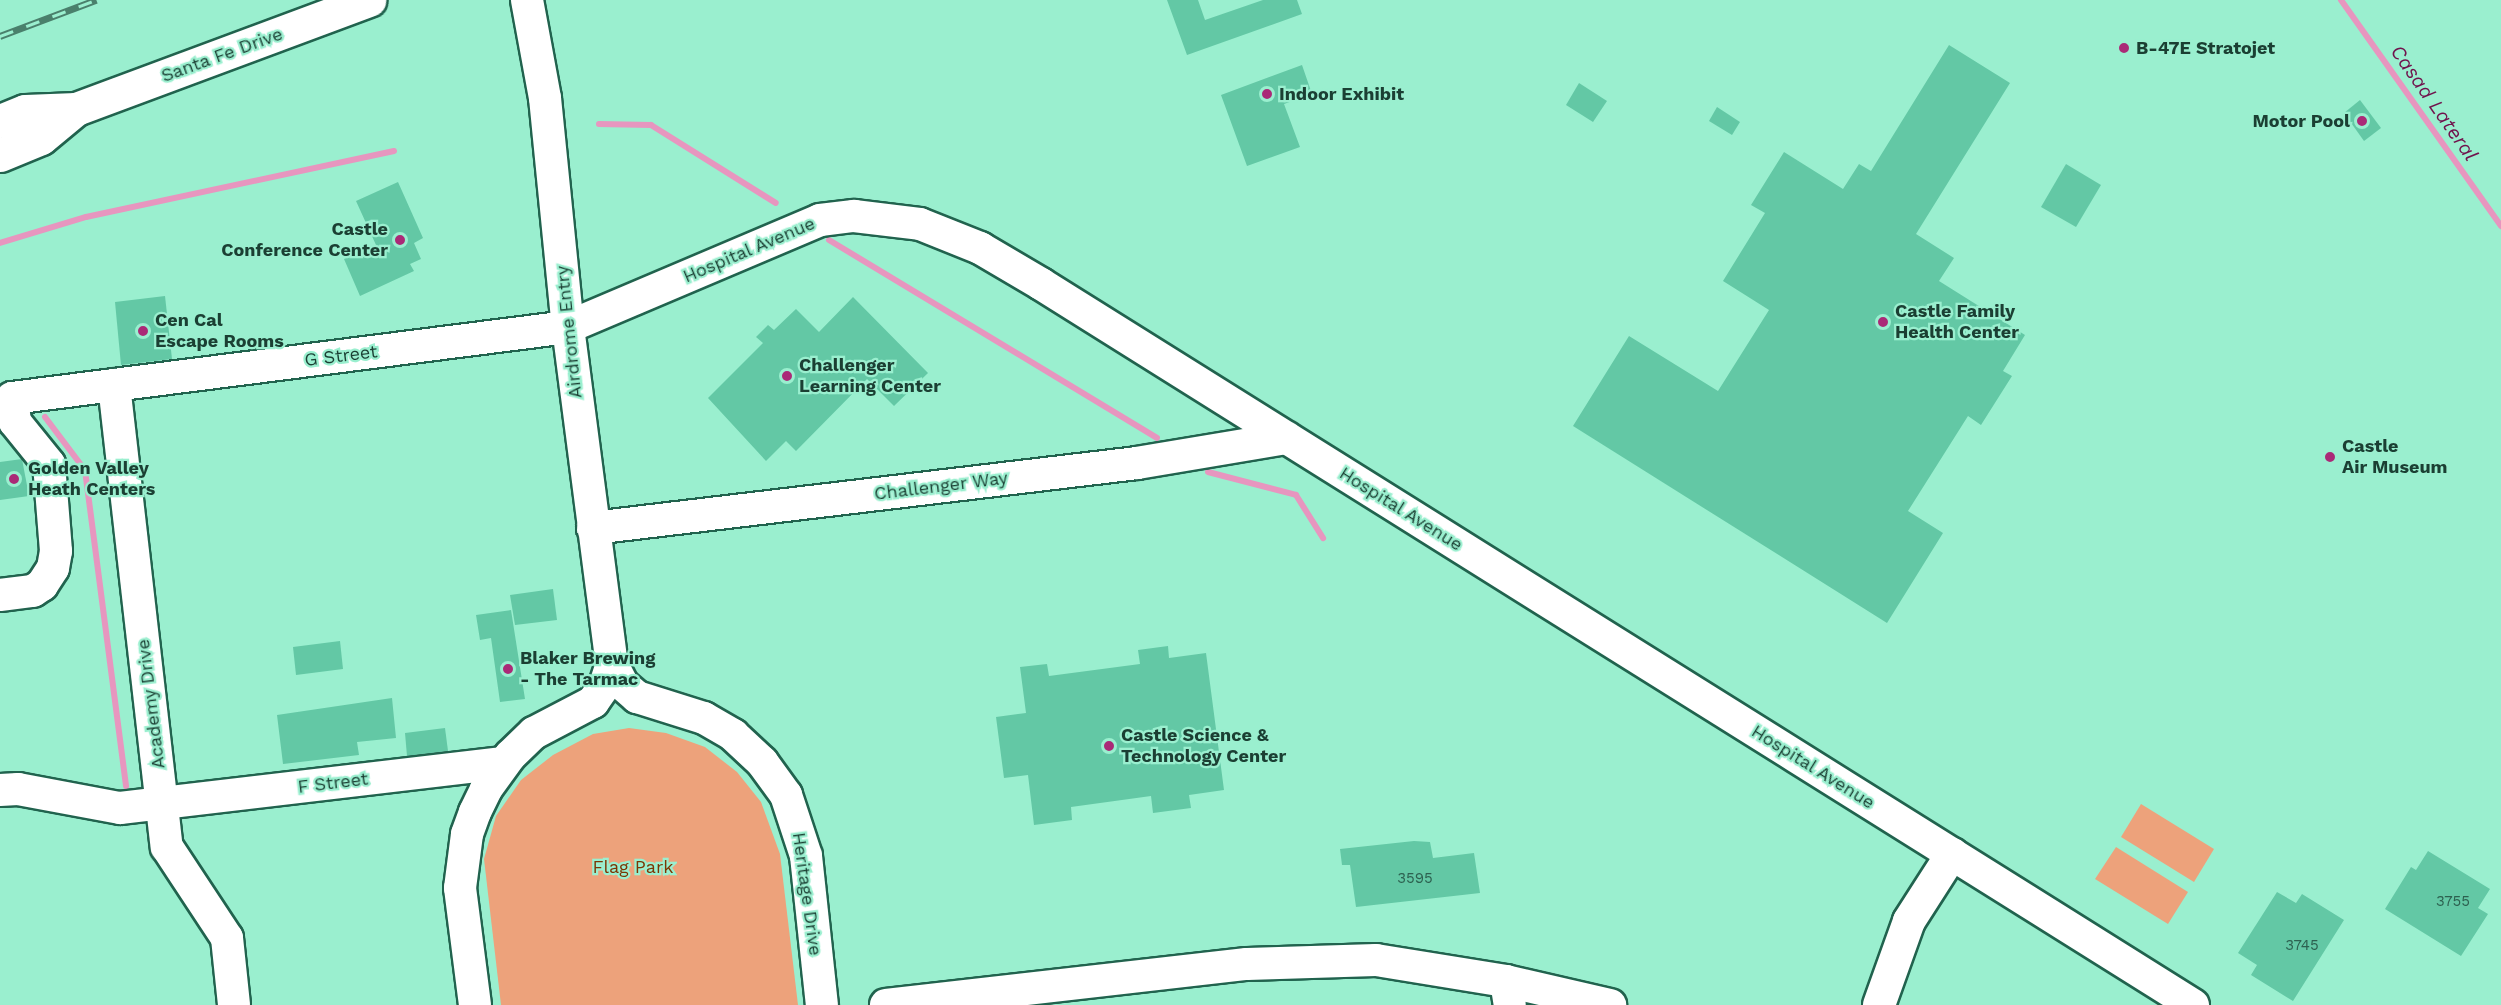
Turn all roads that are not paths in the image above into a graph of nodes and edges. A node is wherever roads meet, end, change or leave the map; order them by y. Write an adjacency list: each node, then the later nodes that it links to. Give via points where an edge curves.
1 (369, 0): 3 (main road, Santa Fe Drive)
2 (527, 0): 6 (street, Airdrome Entry, via 545,98)
3 (76, 109): 4 (main road, Santa Fe Drive, via 25,111); 5 (main road, Santa Fe Drive, via 41,138)
4 (0, 121)
5 (0, 155)
6 (568, 327): 7 (street, G Street); 8 (street, Hospital Avenue, via 820,220 854,216 920,224 980,248); 9 (street, Airdrome Entry)
7 (114, 386): 10 (street, G Street, via 12,398 15,422 49,464 56,551 54,567 42,585 33,591); 14 (street, Academy Drive)
8 (1287, 438): 9 (street, Challenger Way, via 1137,463); 15 (street, Hospital Avenue)
9 (593, 528): 11 (street, Airdrome Entry)
10 (0, 595)
11 (612, 664): 12 (street, via 605,685 593,702 534,733); 19 (street, Heritage Drive, via 622,684 637,697 704,718 733,735 762,762 786,795 806,856)
12 (504, 763): 14 (street, F Street); 18 (street, via 475,812 462,861 460,888)
13 (0, 790): 14 (street, F Street, via 18,789 117,808)
14 (162, 803): 17 (street, Academy Drive, via 167,847 227,938)
15 (1952, 854): 22 (street, via 1906,929); 23 (street, Hospital Avenue)
16 (1508, 993): 20 (street, via 1376,960 1247,964); 21 (street)
17 (234, 1005)
18 (475, 1005)
19 (822, 1005)
20 (886, 1005)
21 (1610, 1005)
22 (1879, 1005)
23 (2193, 1005)

